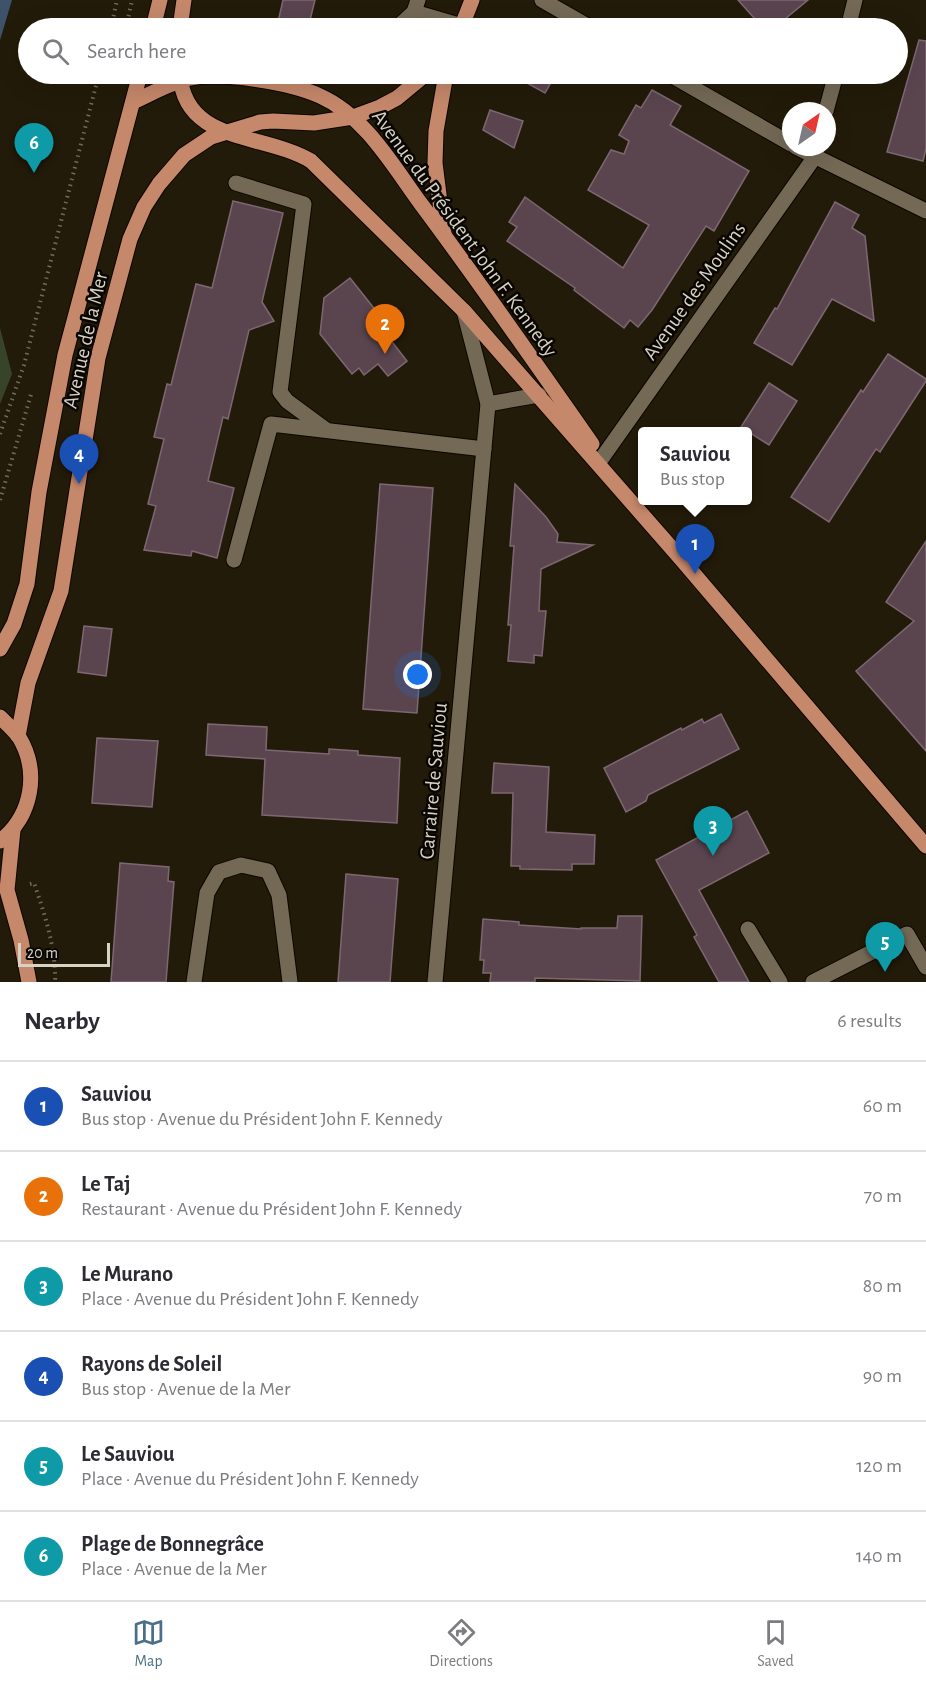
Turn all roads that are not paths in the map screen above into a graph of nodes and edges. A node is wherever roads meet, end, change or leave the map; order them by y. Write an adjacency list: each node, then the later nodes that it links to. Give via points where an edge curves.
1 (160, 0): 7 (main road)
2 (184, 0): 8 (main road)
3 (472, 0): 11 (main road)
4 (542, 0): 12 (street)
5 (855, 0): 13 (street)
6 (416, 6): 9 (street); 10 (street)
7 (156, 18)
8 (181, 18)
9 (406, 18)
10 (442, 18)
11 (465, 18)
12 (574, 18)
13 (850, 18)
14 (138, 84): 22 (main road, Avenue de la Mer)
15 (167, 84): 22 (main road, Avenue du Président John F. Kennedy)
16 (182, 84): 25 (main road, Avenue du Président John F. Kennedy, via 194,113 208,125)
17 (278, 84): 24 (main road, Avenue du Président John F. Kennedy, via 320,96)
18 (414, 84): 24 (main road, Avenue de la Mer, via 397,98)
19 (444, 84): 31 (main road, via 435,163)
20 (686, 84): 26 (street)
21 (833, 84): 23 (street)
22 (133, 102): 40 (main road, Avenue de la Mer, via 65,355 39,492 27,584 14,624)
23 (828, 102)
24 (353, 117): 25 (main road, Avenue de la Mer, via 314,123 260,122); 31 (main road, Avenue du Président John F. Kennedy)
25 (227, 133): 32 (main road, Avenue du Président John F. Kennedy, via 297,152 311,161); 42 (main road, Avenue de la Mer, via 184,155 144,207 130,239 98,358 61,591 28,683)
26 (782, 139)
27 (813, 156): 37 (street, Avenue des Moulins)
28 (823, 156): 30 (street)
29 (236, 183): 35 (street, via 304,204 280,392)
30 (924, 210)
31 (444, 234): 37 (main road, Avenue du Président John F. Kennedy)
32 (464, 311): 33 (main road, Avenue du Président John F. Kennedy); 34 (street, Carraire de Sauviou)
33 (539, 395): 34 (street); 38 (main road, Avenue du Président John F. Kennedy)
34 (488, 404): 36 (street, Carraire de Sauviou)
35 (328, 430): 36 (street); 39 (street, via 271,424)
36 (484, 449): 51 (street, Carraire de Sauviou)
37 (602, 458): 38 (main road, Avenue du Président John F. Kennedy)
38 (636, 507): 45 (main road, Avenue du Président John F. Kennedy)
39 (234, 560)
40 (0, 650)
41 (0, 717): 42 (main road)
42 (18, 735): 43 (main road, via 31,773 30,793)
43 (13, 830): 44 (main road); 48 (main road, via 7,890)
44 (0, 842)
45 (926, 846)
46 (748, 929): 52 (street)
47 (926, 967): 53 (street, via 907,934)
48 (29, 982)
49 (194, 982): 50 (street, via 207,893 219,872 242,865 268,871 279,895)
50 (290, 982)
51 (435, 982)
52 (780, 982)
53 (813, 982)

